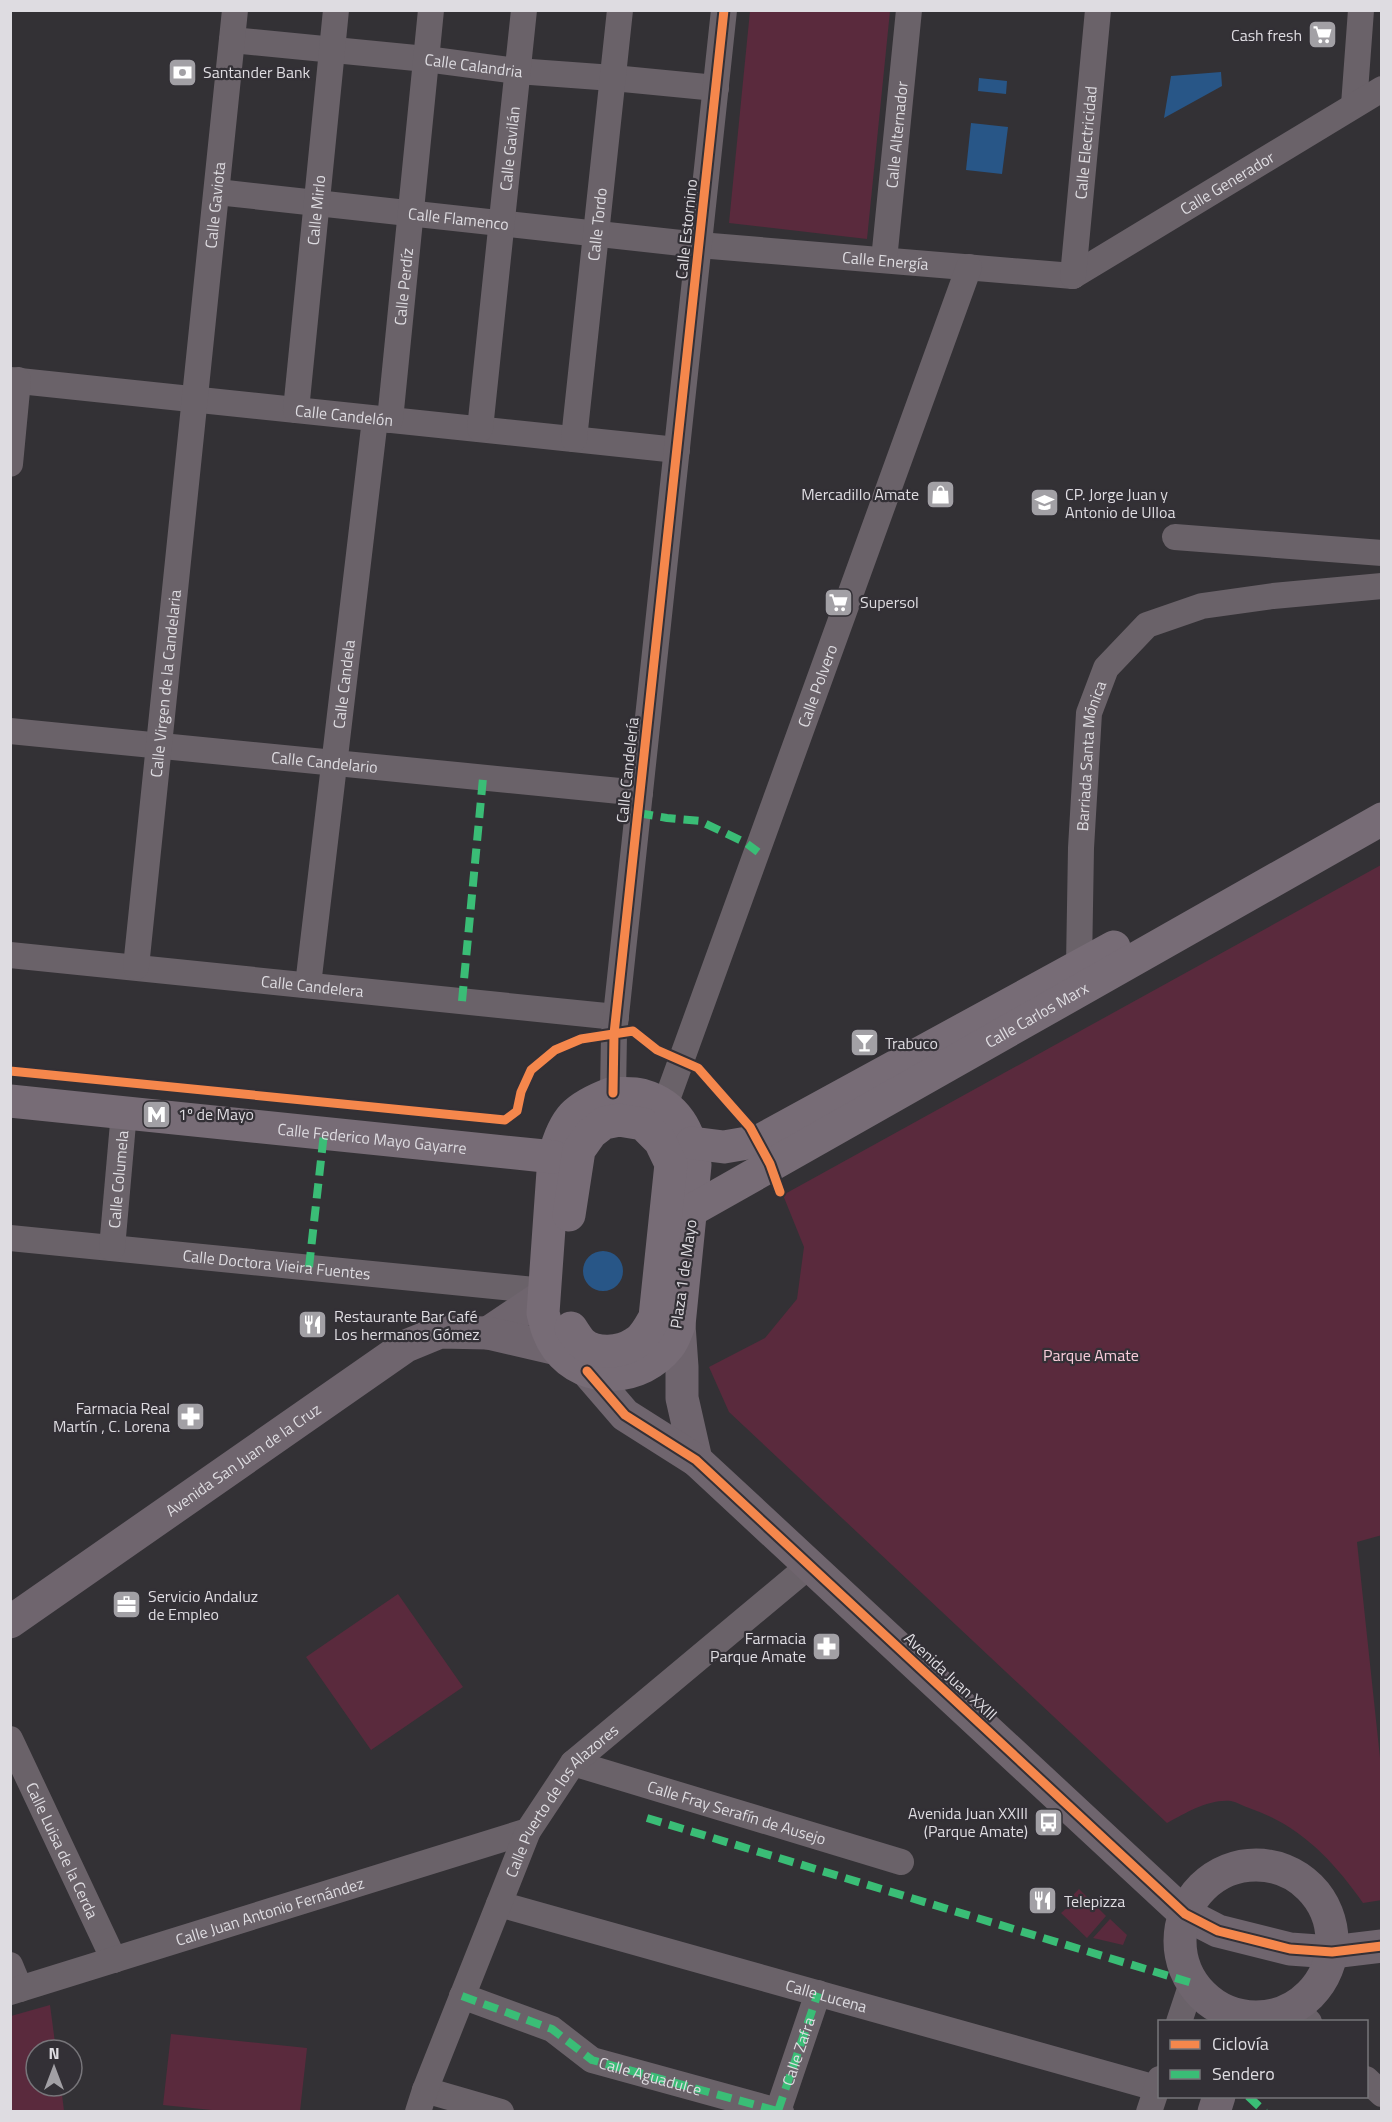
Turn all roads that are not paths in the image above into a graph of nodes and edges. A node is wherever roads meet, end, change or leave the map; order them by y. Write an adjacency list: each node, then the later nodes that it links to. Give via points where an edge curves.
1 (235, 10): 12 (street, Calle Gaviota)
2 (336, 10): 13 (street, Calle Mirlo)
3 (431, 10): 14 (street, Calle Perdíz)
4 (524, 10): 15 (street, Calle Gavilán)
5 (620, 10): 16 (street, Calle Tordo)
6 (724, 10): 17 (street, Calle Estornino)
7 (909, 10): 26 (street, Calle Alternador)
8 (1098, 10): 28 (street, Calle Electricidad)
9 (1361, 10): 19 (street)
10 (1372, 10): 11 (street)
11 (1382, 11)
12 (232, 40): 13 (street, Calle Calandria); 20 (street, Calle Gaviota)
13 (332, 50): 14 (street, Calle Calandria); 21 (street, Calle Mirlo)
14 (426, 59): 15 (street, Calle Calandria); 22 (street, Calle Perdíz)
15 (517, 71): 16 (street, Calle Calandria); 23 (street, Calle Gavilán)
16 (613, 78): 17 (street, Calle Calandria); 24 (street, Calle Tordo)
17 (716, 88): 25 (street, Calle Estornino)
18 (1382, 89): 19 (street, Calle Generador)
19 (1354, 105): 28 (street, Calle Generador)
20 (217, 192): 21 (street, Calle Flamenco); 30 (street, Calle Gaviota)
21 (317, 203): 22 (street, Calle Flamenco); 31 (street, Calle Mirlo)
22 (411, 213): 23 (street, Calle Flamenco); 32 (street, Calle Perdíz)
23 (501, 224): 24 (street, Calle Flamenco); 33 (street, Calle Gavilán)
24 (596, 233): 25 (street, Calle Flamenco); 34 (street, Calle Tordo)
25 (699, 245): 26 (street, Calle Energía); 35 (street, Calle Estornino)
26 (884, 260): 27 (street, Calle Energía)
27 (969, 267): 28 (street, Calle Energía); 53 (street, Calle Polvero)
28 (1073, 276)
29 (14, 380): 30 (street, Calle Candelón); 36 (street)
30 (196, 400): 31 (street, Calle Candelón); 41 (street, Calle Virgen de la Candelaria)
31 (296, 410): 32 (street, Calle Candelón)
32 (382, 419): 33 (street, Calle Candelón); 42 (street, Calle Candela)
33 (480, 429): 34 (street, Calle Candelón)
34 (574, 439): 35 (street, Calle Candelón)
35 (677, 450): 43 (street, Calle Candelería)
36 (10, 464)
37 (1174, 537): 38 (street)
38 (1382, 553)
39 (1382, 586): 47 (street, Barriada Santa Mónica, via 1202,606 1148,625 1106,668 1089,713)
40 (10, 731): 41 (street, Calle Candelario)
41 (159, 746): 42 (street, Calle Candelario); 48 (street, Calle Virgen de la Candelaria)
42 (335, 763): 43 (street, Calle Candelario); 49 (street, Calle Candela)
43 (640, 793): 50 (street, Calle Candelería)
44 (1382, 795): 47 (main road, Calle Carlos Marx)
45 (1382, 819): 57 (main road, Calle Carlos Marx)
46 (10, 955): 48 (street, Calle Candelera)
47 (1079, 965): 55 (main road, Calle Carlos Marx, via 759,1141 724,1147)
48 (136, 968): 49 (street, Calle Candelera)
49 (308, 986): 50 (street, Calle Candelera)
50 (616, 1017): 51 (street, Calle Candelería)
51 (614, 1093): 53 (main road, Plaza 1 de Mayo, via 641,1095); 56 (main road, Plaza 1 de Mayo, via 590,1102 570,1118 560,1135)
52 (10, 1101): 54 (main road, Calle Federico Mayo Gayarre)
53 (665, 1106): 55 (main road, Plaza 1 de Mayo, via 681,1122)
54 (124, 1112): 56 (main road, Calle Federico Mayo Gayarre); 60 (street, Calle Columela)
55 (692, 1143): 57 (main road, Plaza 1 de Mayo)
56 (554, 1164): 58 (main road, via 564,1192); 61 (main road, Plaza 1 de Mayo)
57 (692, 1210): 62 (main road, Plaza 1 de Mayo)
58 (567, 1227): 58 (main road, via 561,1314 582,1343 597,1351 637,1343 655,1317 671,1164 660,1142 643,1125 619,1120 603,1123 591,1133 579,1150)
59 (10, 1238): 60 (street, Calle Doctora Vieira Fuentes)
60 (112, 1248): 61 (street, Calle Doctora Vieira Fuentes)
61 (544, 1294): 63 (street); 64 (main road, Plaza 1 de Mayo, via 543,1313)
62 (679, 1325): 65 (main road, Plaza 1 de Mayo, via 671,1344 655,1361 637,1371 610,1376); 66 (street, via 682,1398)
63 (488, 1333): 64 (street, Avenida San Juan de la Cruz); 68 (street, Avenida San Juan de la Cruz, via 440,1332 406,1346)
64 (557, 1349): 65 (main road, Plaza 1 de Mayo)
65 (587, 1371): 66 (street, Avenida Juan XXIII, via 625,1415)
66 (696, 1460): 67 (street, Avenida Juan XXIII)
67 (810, 1565): 70 (street, Calle Puerto de los Alazores); 74 (street, Avenida Juan XXIII)
68 (10, 1622)
69 (10, 1739): 77 (street, Calle Luisa de la Cerda)
70 (573, 1763): 71 (street, Calle Puerto de los Alazores); 72 (street, Calle Fray Serafín de Ausejo)
71 (528, 1831): 73 (street, Calle Puerto de los Alazores); 77 (street, Calle Juan Antonio Fernández)
72 (901, 1862)
73 (499, 1904): 81 (street, Calle Lucena); 82 (street, Calle Puerto de los Alazores)
74 (1185, 1914): 76 (street, Avenida Juan XXIII, via 1218,1931 1255,1941); 76 (street, via 1206,1884 1221,1873 1257,1865 1276,1867 1293,1874 1320,1899 1328,1916); 79 (street, via 1180,1938 1183,1961)
75 (1382, 1946): 76 (street, Avenida Juan XXIII)
76 (1332, 1952): 83 (street, via 1325,1974)
77 (114, 1960): 80 (street, Calle Juan Antonio Fernández)
78 (10, 1965): 80 (street)
79 (1192, 1983): 84 (street, via 1206,1998); 85 (street)
80 (15, 1991)
81 (818, 1993): 87 (street, Calle Lucena); 90 (street, Calle Zafra)
82 (462, 1996): 89 (street, Calle Puerto de los Alazores); 90 (street, Calle Aguadulce, via 552,2029 592,2060)
83 (1302, 2014): 84 (street)
84 (1241, 2019)
85 (1180, 2020)
86 (1368, 2081): 88 (street)
87 (1155, 2093)
88 (1382, 2094)
89 (422, 2101): 91 (street)
90 (780, 2111)
91 (501, 2112)

